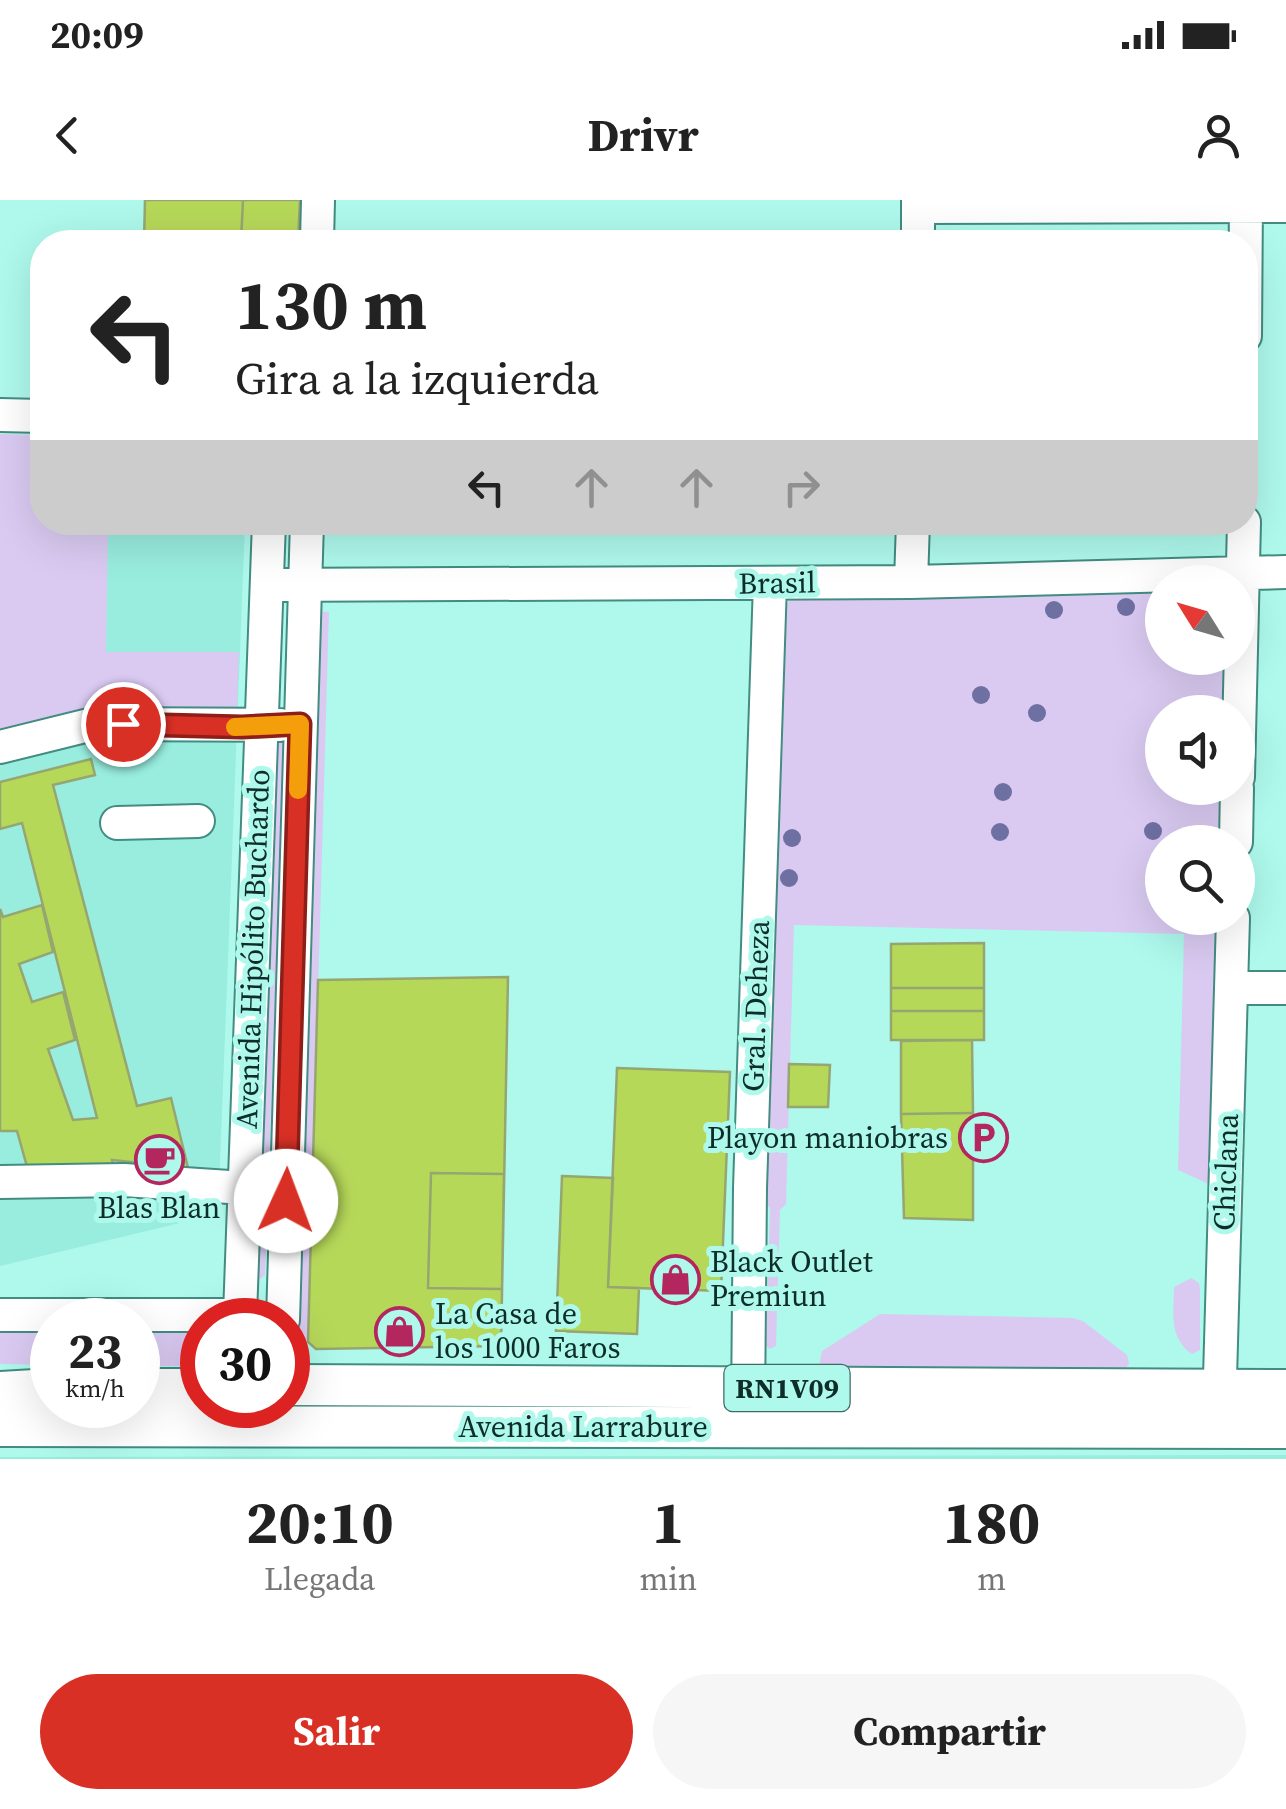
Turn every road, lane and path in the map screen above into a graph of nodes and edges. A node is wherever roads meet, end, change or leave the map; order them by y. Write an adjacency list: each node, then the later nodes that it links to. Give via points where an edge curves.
1 (318, 200): 5 (street)
2 (1246, 203): 3 (street); 4 (street); 7 (street)
3 (918, 204): 6 (street)
4 (1286, 206)
5 (317, 230)
6 (918, 230)
7 (1246, 230)
8 (0, 415): 9 (street)
9 (30, 416)
10 (269, 535): 20 (street, Avenida Hipólito Buchardo)
11 (306, 535): 21 (street, Avenida Hipólito Buchardo)
12 (913, 535): 18 (street)
13 (1244, 535): 14 (street)
14 (1244, 565)
15 (1255, 572): 16 (street, Brasil)
16 (1286, 572)
17 (1145, 575): 18 (street, Brasil)
18 (912, 582): 19 (street, Brasil)
19 (770, 584): 21 (street, Brasil); 37 (street, Gral. Deheza)
20 (268, 585): 21 (street, Brasil); 23 (street, Avenida Hipólito Buchardo)
21 (306, 586): 22 (street, Avenida Hipólito Buchardo)
22 (300, 724): 23 (street); 33 (street, Avenida Hipólito Buchardo)
23 (261, 726): 24 (street, via 93,724); 31 (street, Avenida Hipólito Buchardo)
24 (0, 747)
25 (198, 821): 26 (street)
26 (118, 823)
27 (1233, 935): 28 (street, Chiclana)
28 (1231, 988): 29 (street); 41 (street, Chiclana)
29 (1286, 988)
30 (0, 1182): 31 (street, via 124,1180)
31 (244, 1188): 32 (street, Avenida Hipólito Buchardo)
32 (241, 1298)
33 (284, 1298)
34 (0, 1315): 35 (street)
35 (180, 1317)
36 (310, 1385): 37 (main road, Avenida Larrabure / RN1V09)
37 (748, 1388): 41 (main road, Avenida Larrabure / RN1V09); 45 (street, Gral. Deheza)
38 (30, 1390): 40 (main road)
39 (1286, 1390): 41 (main road, Avenida Larrabure / RN1V09)
40 (0, 1392)
41 (1219, 1408): 45 (main road, Avenida Larrabure / RN1V09); 46 (main road, Avenida Larrabure / RN1V09)
42 (310, 1416): 45 (main road, Avenida Larrabure / RN1V09)
43 (180, 1419): 44 (main road, Avenida Larrabure / RN1V09)
44 (0, 1426)
45 (748, 1428)
46 (1286, 1428)

